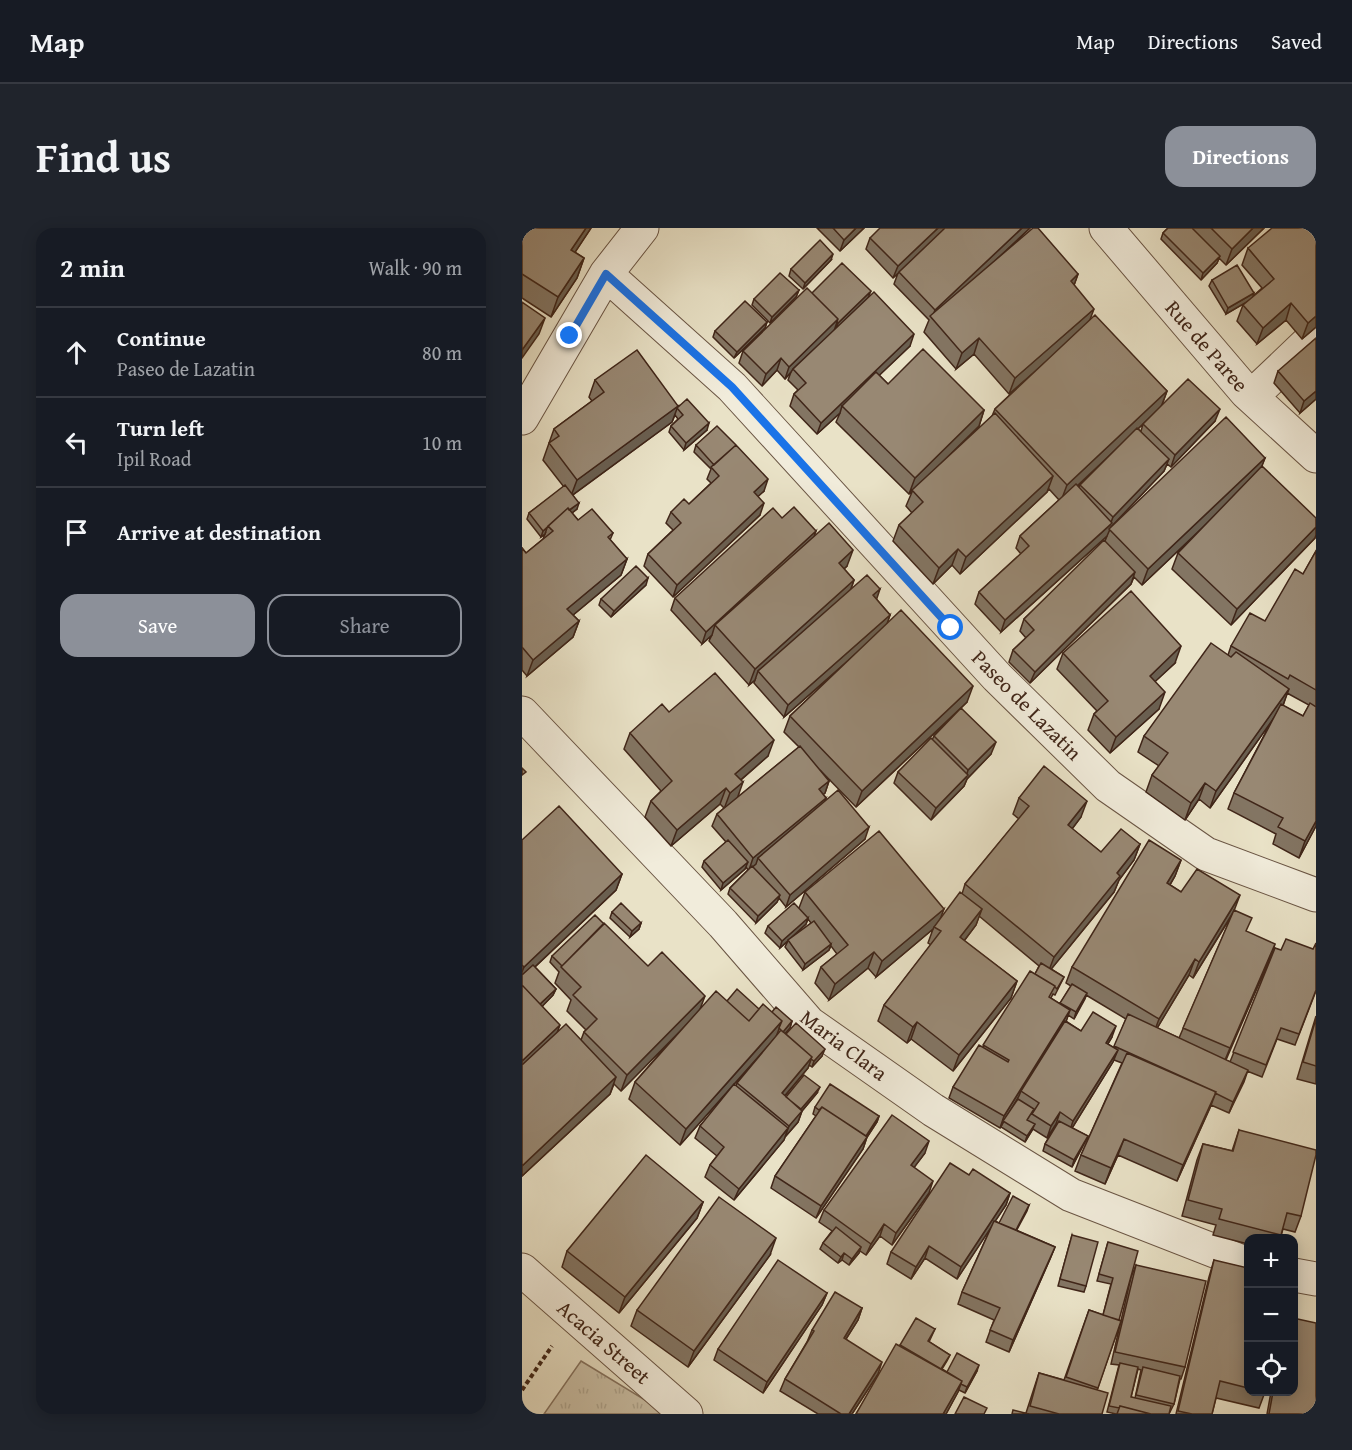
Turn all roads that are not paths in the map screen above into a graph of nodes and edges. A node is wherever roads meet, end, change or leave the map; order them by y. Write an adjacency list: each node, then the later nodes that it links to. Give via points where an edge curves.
1 (642, 228): 3 (street)
2 (1106, 228): 5 (street, Rue de Paree)
3 (606, 274): 6 (street); 9 (street, Paseo de Lazatin, via 732,387 990,669 1108,786 1206,854)
4 (1316, 335): 5 (street)
5 (1252, 396): 7 (street, Rue de Paree)
6 (522, 418)
7 (1316, 456)
8 (522, 713): 10 (street, Maria Clara, via 723,924 809,1023 933,1110 1071,1195)
9 (1316, 895)
10 (1244, 1262)
11 (522, 1270): 14 (street, Acacia Street)
12 (1298, 1276): 13 (street)
13 (1316, 1279)
14 (686, 1414)

